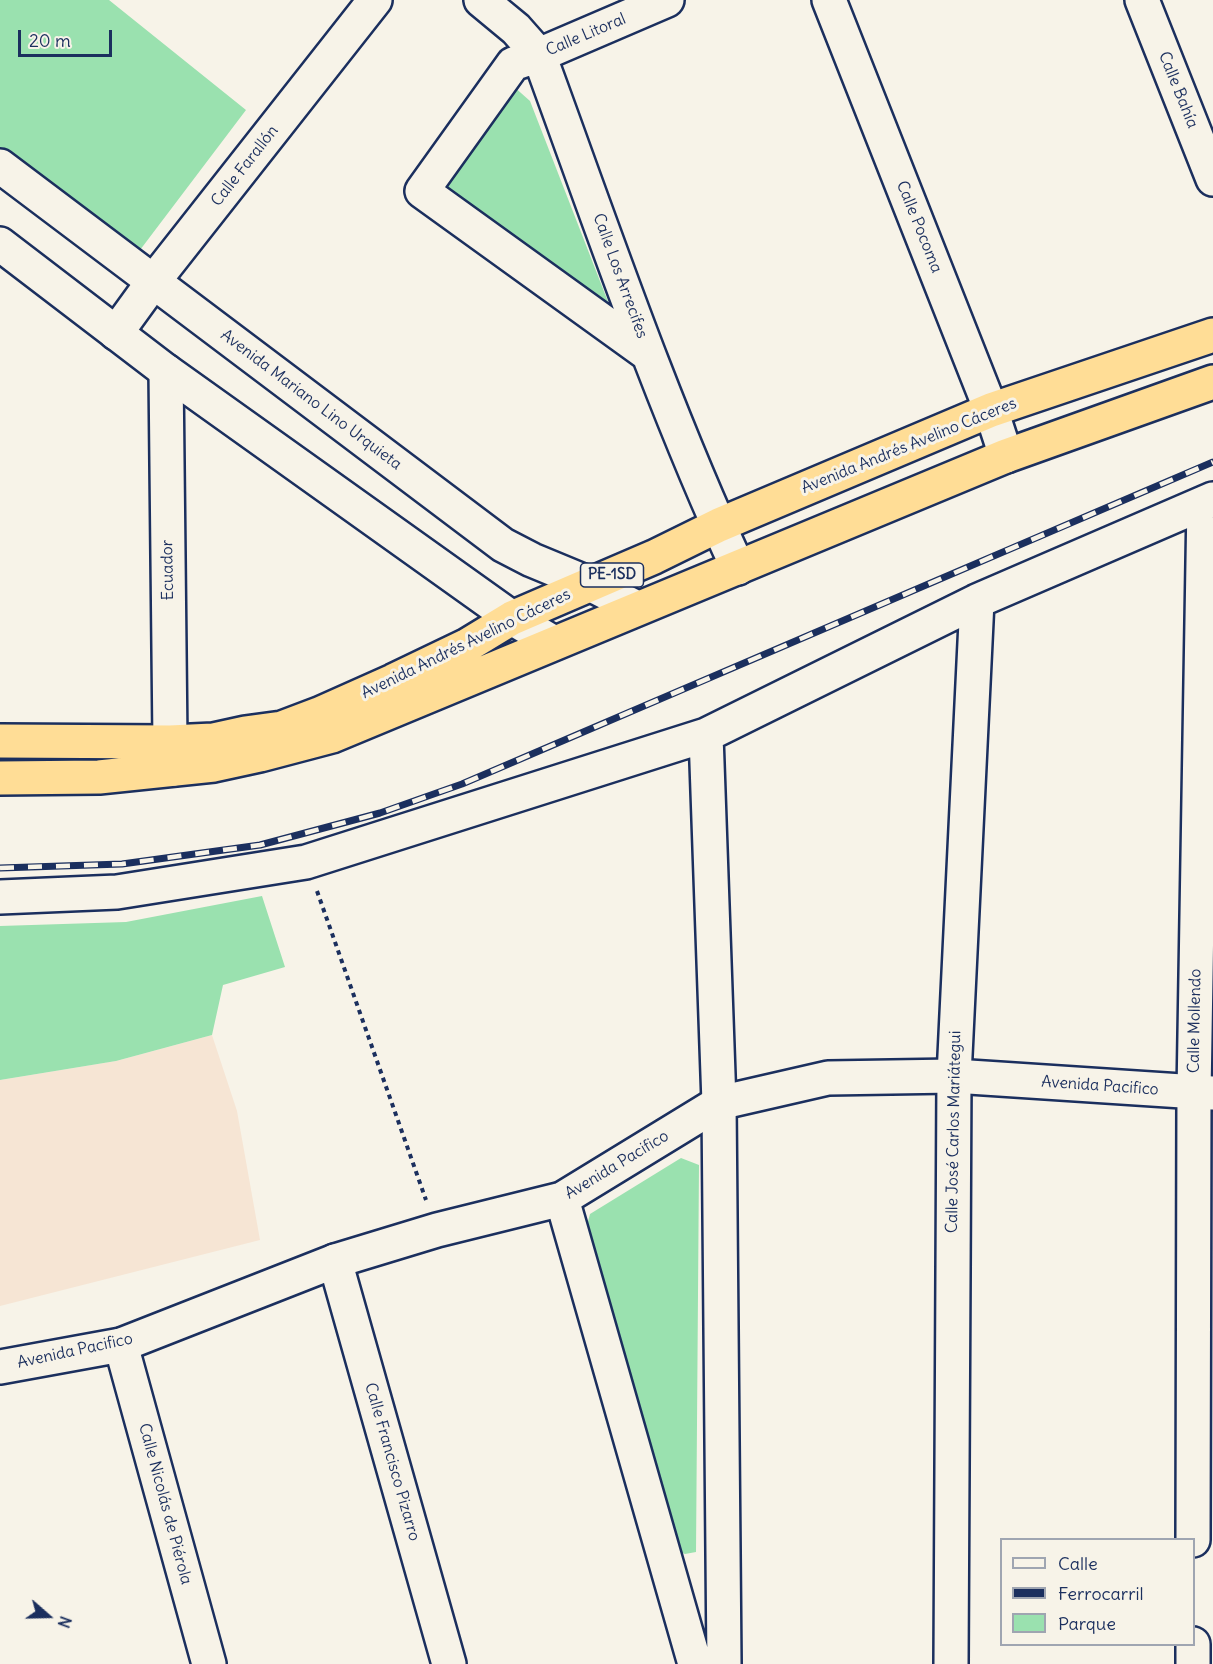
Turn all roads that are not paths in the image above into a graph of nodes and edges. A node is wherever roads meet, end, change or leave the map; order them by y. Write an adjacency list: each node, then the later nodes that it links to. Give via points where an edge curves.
1 (375, 0): 10 (street, Calle Farallón)
2 (481, 0): 6 (street, Calle Los Arrecifes, via 516,29)
3 (667, 0): 6 (street, Calle Litoral)
4 (829, 0): 16 (street, Calle Pocoma)
5 (1142, 0): 8 (street, Calle Bahía)
6 (539, 56): 13 (street, Calle Los Arrecifes); 13 (street, Calle Litoral, via 513,64 423,191)
7 (0, 166): 10 (street, Avenida Mariano Lino Urquieta)
8 (1213, 179)
9 (0, 244): 11 (street)
10 (153, 282): 11 (street, Calle Farallón); 21 (street, Avenida Mariano Lino Urquieta, via 503,545)
11 (116, 333): 14 (street)
12 (1213, 335): 16 (highway, Avenida Andrés Avelino Cáceres / PE-1SD)
13 (648, 354): 19 (street, Calle Los Arrecifes)
14 (166, 371): 24 (street); 28 (street, Ecuador)
15 (1213, 382): 17 (highway, Avenida Andrés Avelino Cáceres / PE-1SD)
16 (991, 410): 17 (street, Calle Pocoma); 19 (highway, Avenida Andrés Avelino Cáceres / PE-1SD)
17 (1006, 456): 20 (highway, Avenida Andrés Avelino Cáceres / PE-1SD)
18 (1209, 501): 22 (street); 32 (street, Calle Mollendo)
19 (719, 525): 20 (street, Calle Los Arrecifes); 21 (highway, Avenida Andrés Avelino Cáceres / PE-1SD)
20 (738, 568): 23 (highway, Avenida Andrés Avelino Cáceres / PE-1SD)
21 (590, 584): 23 (street, Avenida Mariano Lino Urquieta); 24 (highway, Avenida Andrés Avelino Cáceres / PE-1SD)
22 (977, 601): 26 (street); 31 (street, Calle José Carlos Mariátegui)
23 (637, 608): 25 (highway, Avenida Andrés Avelino Cáceres / PE-1SD)
24 (512, 618): 25 (street); 28 (highway, Avenida Andrés Avelino Cáceres / PE-1SD, via 466,646 319,714 282,728 213,740)
25 (554, 643): 28 (highway, Avenida Andrés Avelino Cáceres / PE-1SD, via 332,736 214,765)
26 (706, 735): 30 (street, via 306,862 117,892); 33 (street)
27 (0, 741): 28 (highway, Avenida Andrés Avelino Cáceres / PE-1SD)
28 (172, 755): 29 (highway, Avenida Andrés Avelino Cáceres / PE-1SD, via 99,777)
29 (0, 778)
30 (0, 897)
31 (954, 1076): 32 (street, Avenida Pacifico); 33 (street, Avenida Pacifico, via 828,1078); 44 (street, Calle José Carlos Mariátegui)
32 (1204, 1093): 38 (street, Calle Mollendo)
33 (719, 1103): 34 (street, Avenida Pacifico); 43 (street)
34 (562, 1199): 35 (street, Avenida Pacifico, via 437,1230); 42 (street)
35 (335, 1261): 36 (street, Avenida Pacifico); 41 (street, Calle Francisco Pizarro)
36 (121, 1345): 37 (street, Avenida Pacifico); 40 (street, Calle Nicolás de Piérola)
37 (0, 1367)
38 (1193, 1538)
39 (1193, 1646): 45 (street)
40 (209, 1664)
41 (449, 1664)
42 (695, 1664)
43 (724, 1664)
44 (951, 1664)
45 (1193, 1664)

